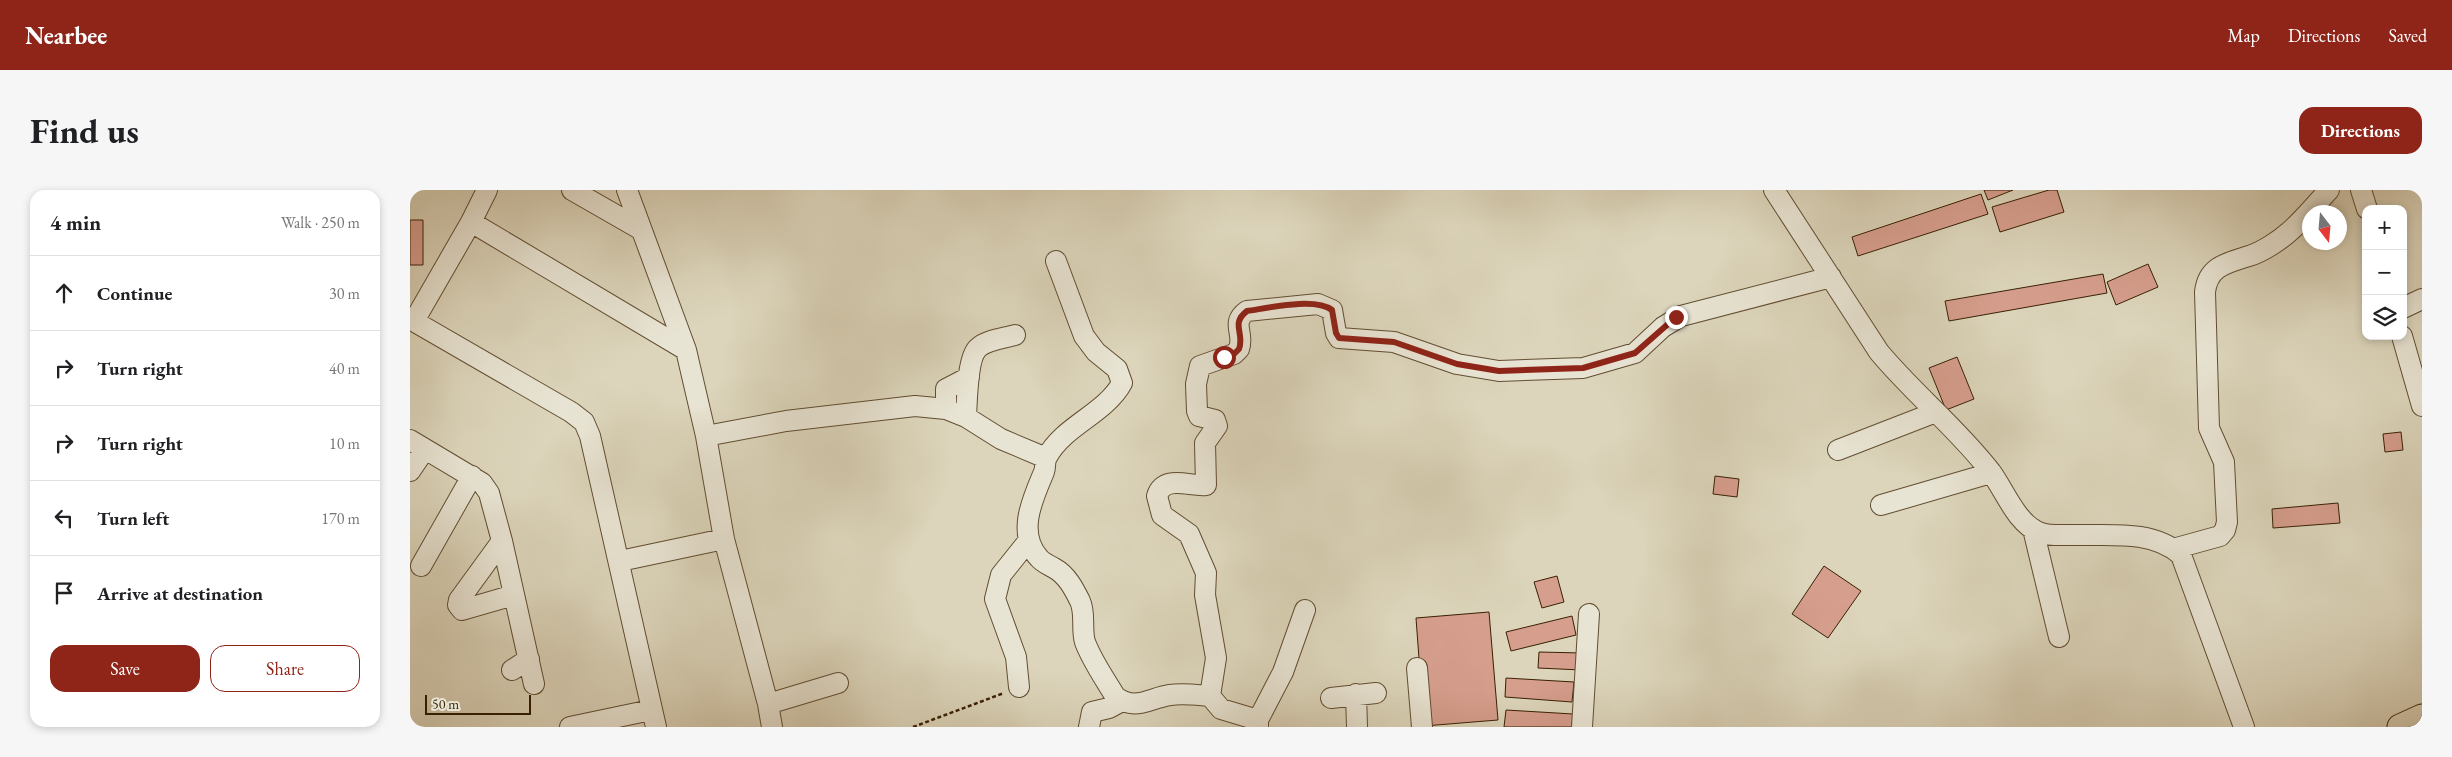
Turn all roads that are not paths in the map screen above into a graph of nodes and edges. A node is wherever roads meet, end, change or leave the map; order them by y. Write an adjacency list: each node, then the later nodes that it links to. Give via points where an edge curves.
1 (487, 190): 8 (street)
2 (572, 190): 9 (street)
3 (627, 190): 9 (street)
4 (1774, 190): 11 (street)
5 (2330, 190): 35 (street, via 2288,233 2250,256 2219,268 2207,280 2209,428 2224,462 2227,522 2220,536)
6 (2361, 190): 7 (street)
7 (2366, 205)
8 (471, 222): 14 (street); 17 (street)
9 (640, 229): 17 (street)
10 (1056, 261): 26 (street, via 1084,336 1096,352 1117,369 1122,383 1106,403 1062,438)
11 (1831, 277): 21 (street, via 1879,352); 48 (street, via 1681,316 1663,327 1635,353 1583,368 1499,371 1457,364 1394,342 1339,338 1332,310 1318,304 1247,311 1240,316 1237,326 1239,349 1234,354 1200,366 1197,377 1200,416 1215,420 1217,426 1205,443 1206,485 1172,483 1161,488 1157,496 1162,515 1190,534 1206,573 1206,601 1216,658)
12 (2422, 299): 13 (street)
13 (2407, 306)
14 (412, 320): 36 (street, via 584,422)
15 (1015, 335): 18 (street, via 978,347)
16 (2403, 340): 19 (street)
17 (686, 350): 23 (street)
18 (969, 377): 20 (street, via 946,389); 22 (street)
19 (2422, 406)
20 (946, 409): 22 (street); 23 (street, via 914,406 871,410)
21 (1936, 412): 25 (street); 28 (street)
22 (966, 418): 26 (street, via 1001,439)
23 (706, 436): 32 (street)
24 (418, 444): 27 (street); 29 (street)
25 (1838, 450)
26 (1046, 458): 33 (street, via 1045,470 1030,505)
27 (410, 472)
28 (1991, 472): 30 (street); 31 (street, via 2023,520)
29 (472, 476): 34 (street, via 489,493); 37 (street)
30 (1881, 505)
31 (2033, 529): 35 (street, via 2049,535 2127,536 2158,540); 41 (street)
32 (724, 538): 36 (street); 51 (street)
33 (1029, 540): 47 (street, via 1001,575 995,599 1016,657); 50 (street, via 1040,560 1070,583 1082,608 1085,641 1110,687)
34 (502, 541): 38 (street); 38 (street, via 458,605 462,610)
35 (2174, 549): 61 (street, via 2181,555)
36 (620, 561): 52 (street)
37 (421, 566)
38 (514, 595): 42 (street)
39 (1305, 610): 54 (street, via 1283,672)
40 (1588, 614): 60 (street)
41 (2059, 637)
42 (529, 659): 44 (street); 46 (street)
43 (1417, 668): 59 (street)
44 (512, 670)
45 (838, 683): 51 (street)
46 (534, 684)
47 (1019, 687)
48 (1210, 696): 50 (street, via 1171,694 1138,705); 54 (street, via 1221,709)
49 (1331, 698): 58 (street, via 1366,693)
50 (1122, 701): 57 (street, via 1092,712)
51 (768, 704): 56 (street)
52 (654, 718): 55 (street)
53 (2422, 718): 62 (main road)
54 (1258, 724)
55 (570, 727)
56 (772, 727)
57 (1089, 727)
58 (1357, 727)
59 (1422, 727)
60 (1582, 727)
61 (2244, 727)
62 (2400, 727)

